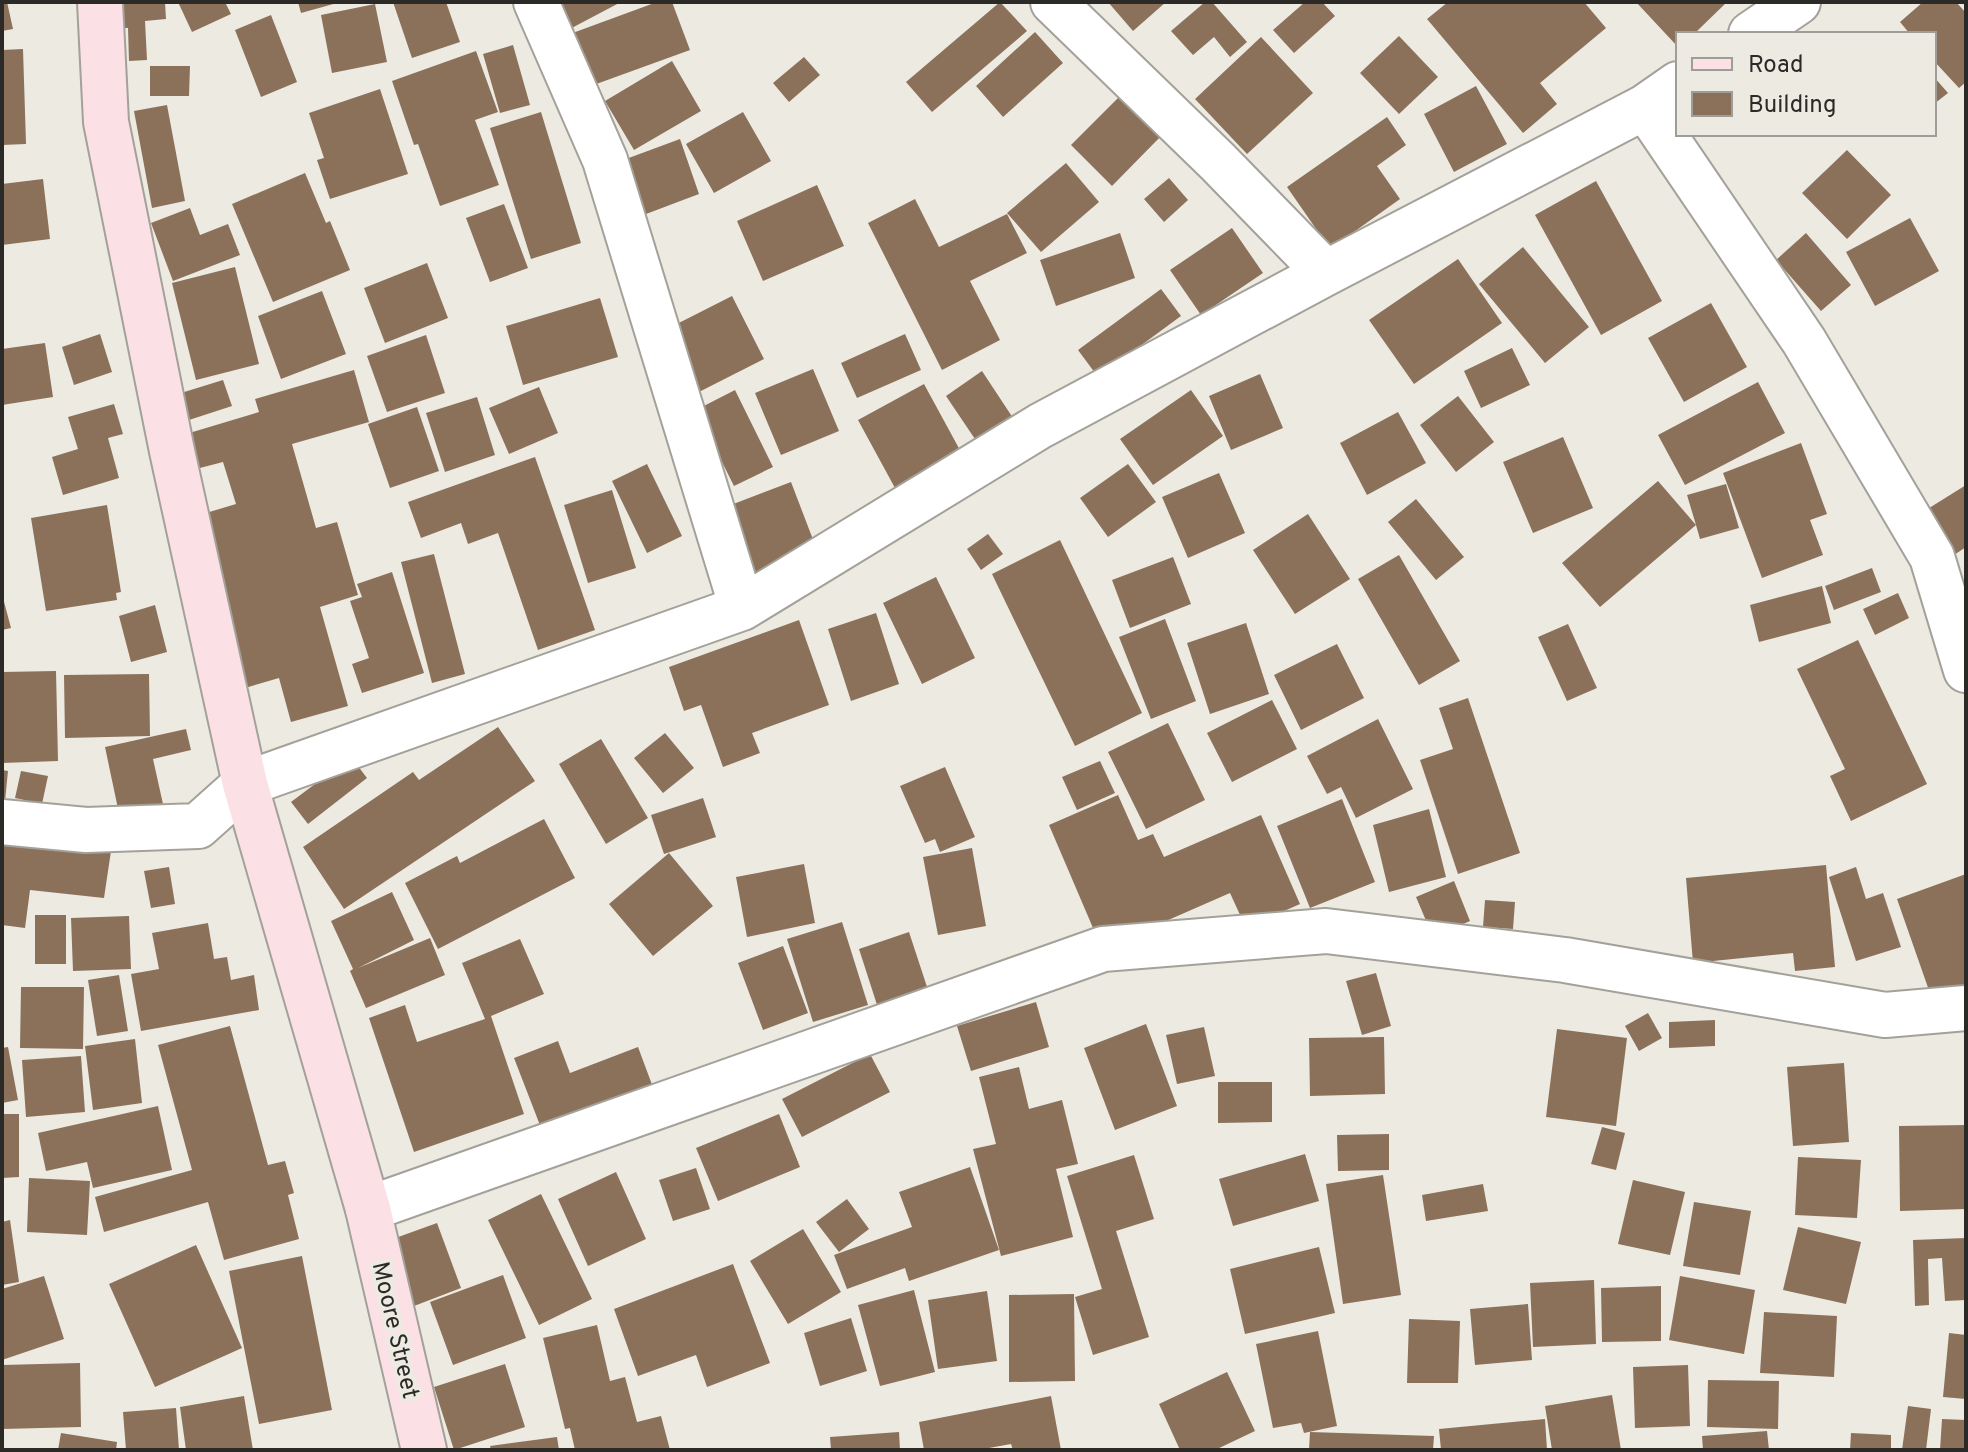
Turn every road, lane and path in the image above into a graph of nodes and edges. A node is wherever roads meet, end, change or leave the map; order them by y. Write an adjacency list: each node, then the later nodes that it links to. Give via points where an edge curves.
1 (100, 2): 12 (street, Moore Street, via 106,122)
2 (536, 2): 10 (street, via 605,160)
3 (1053, 2): 9 (street)
4 (1798, 2): 5 (street)
5 (1754, 32)
6 (1661, 96): 7 (street); 9 (street)
7 (1676, 122)
8 (1684, 136): 11 (street, via 1932,557)
9 (1326, 273): 10 (street, via 1040,426)
10 (742, 608): 12 (street)
11 (1966, 670)
12 (245, 784): 13 (street, via 198,826 86,830); 15 (street, Moore Street)
13 (2, 822)
14 (1966, 1008): 15 (street, via 1885,1015 1565,960 1326,931 1103,949)
15 (368, 1209): 16 (street, Moore Street)
16 (424, 1450)

